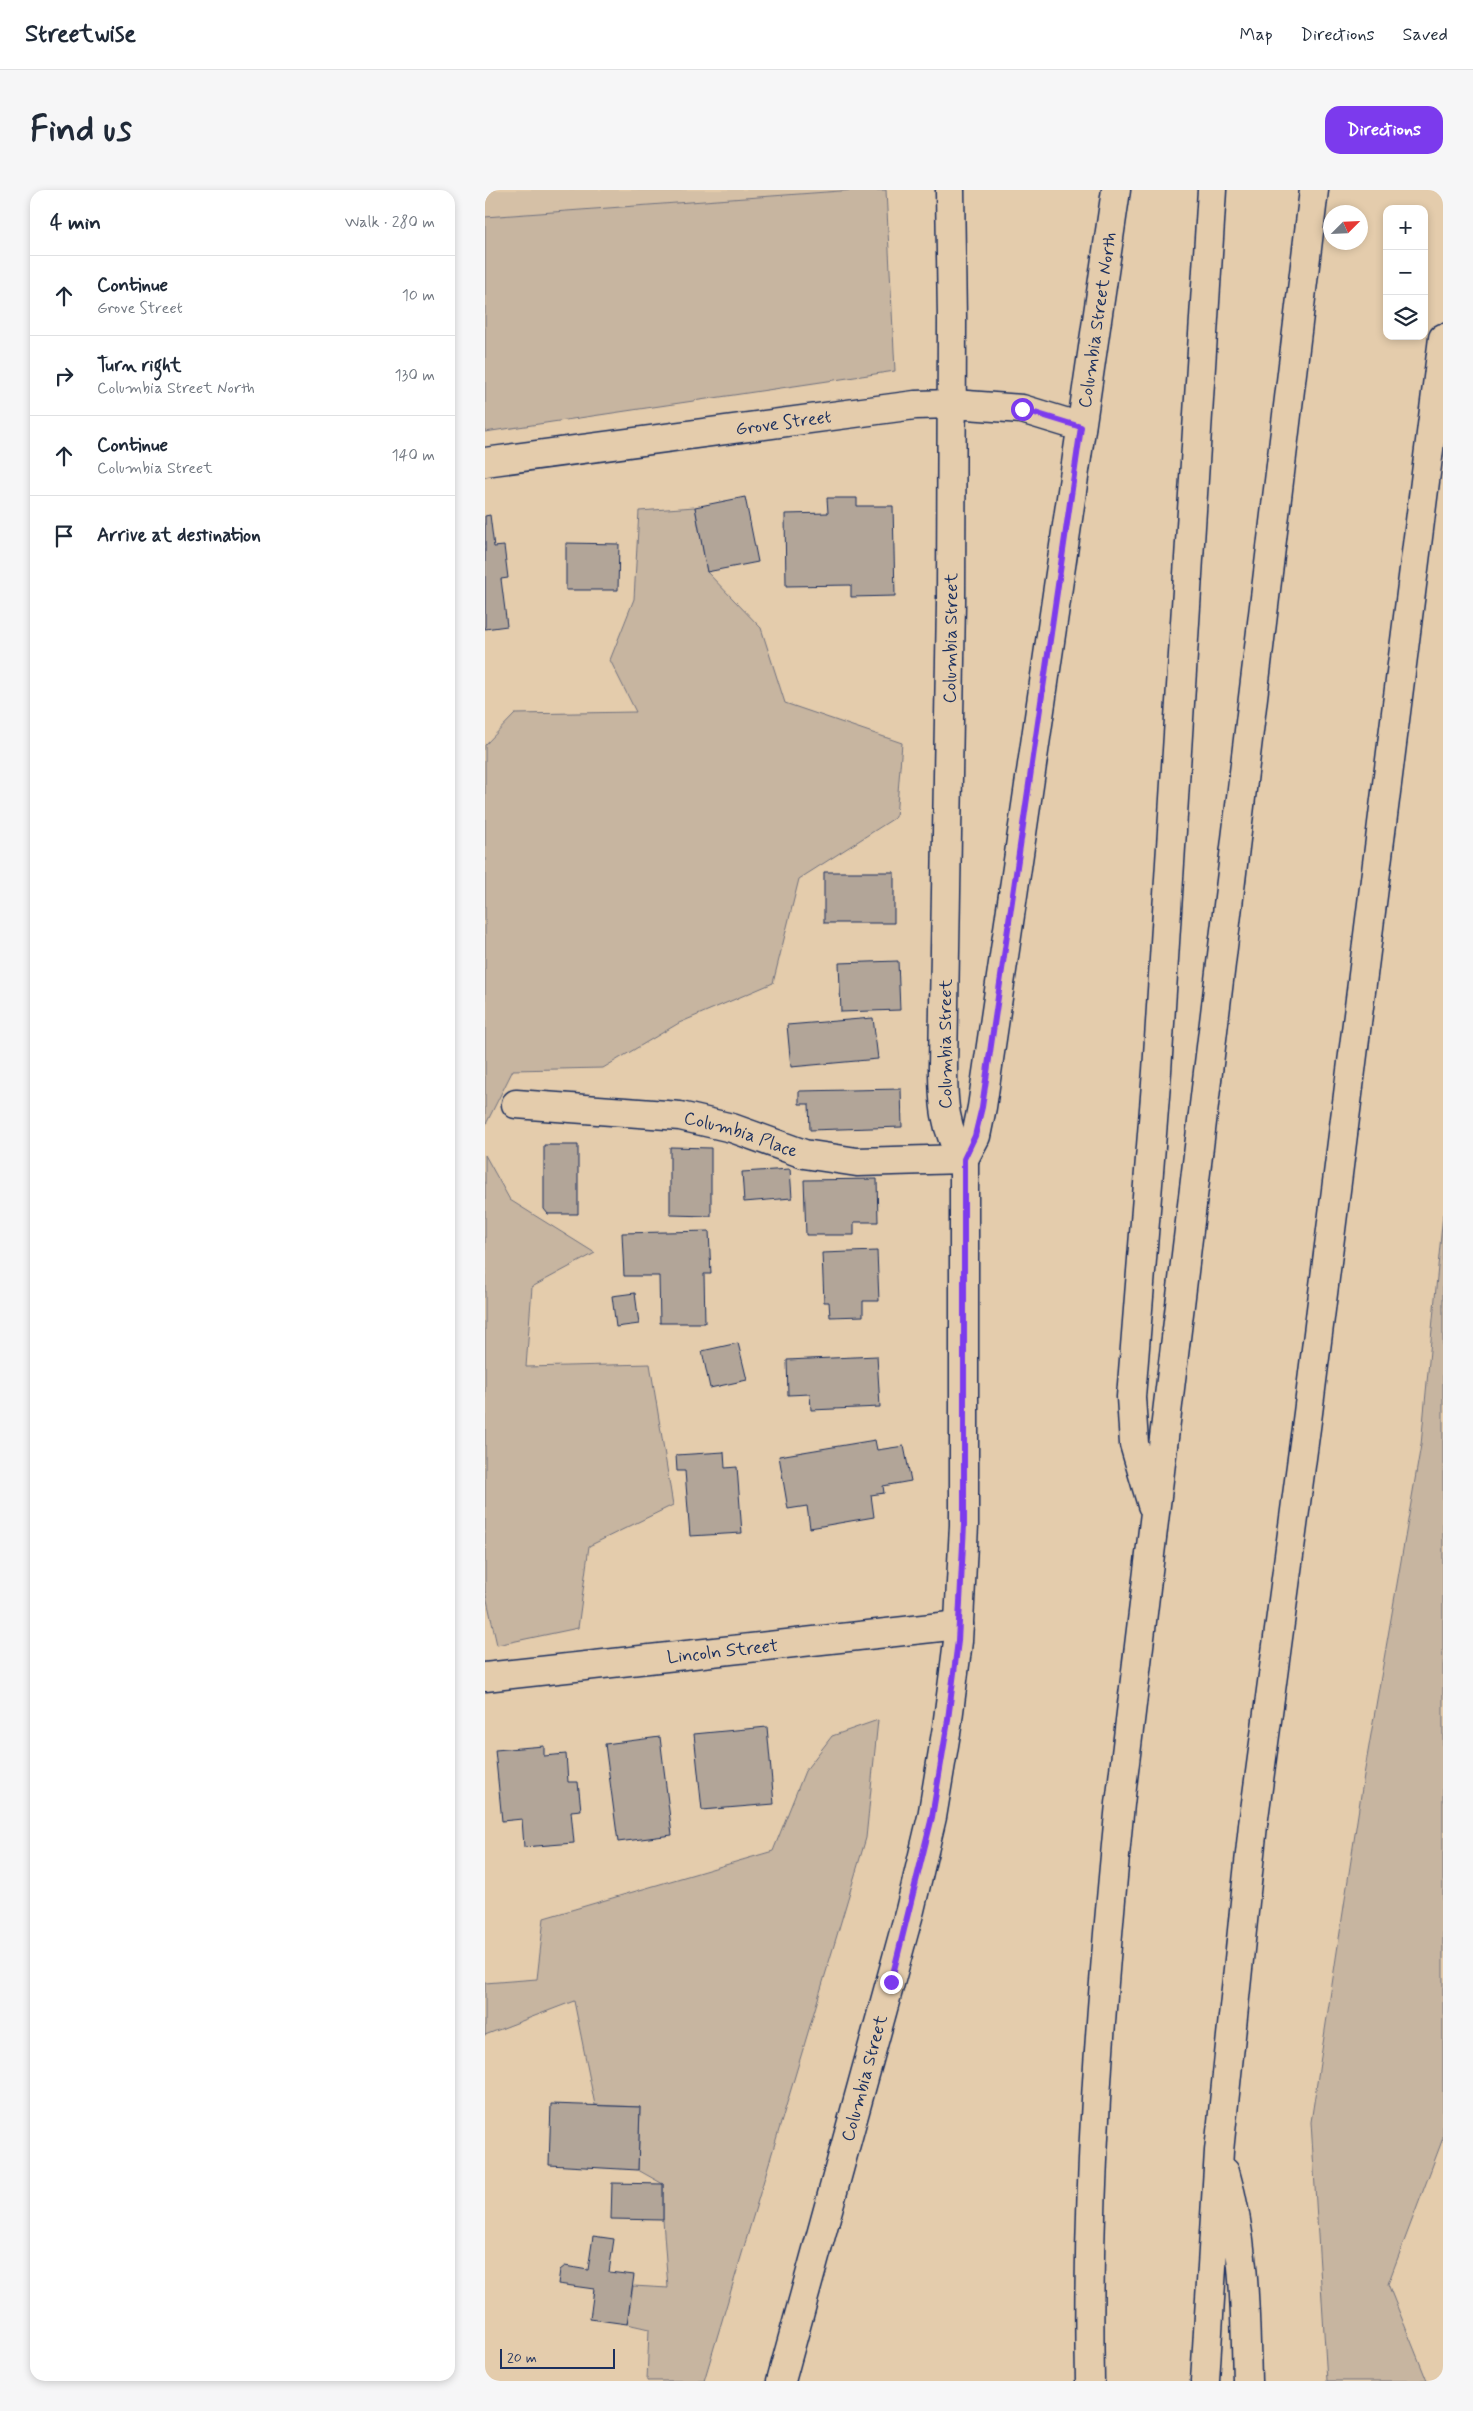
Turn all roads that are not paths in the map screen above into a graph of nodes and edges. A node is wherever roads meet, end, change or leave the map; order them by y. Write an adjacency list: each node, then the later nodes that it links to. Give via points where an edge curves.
1 (949, 190): 6 (main road, Columbia Street)
2 (1117, 190): 7 (main road, Columbia Street North)
3 (1212, 190): 11 (main road, via 1157,1071 1131,1397 1134,1444)
4 (1314, 190): 11 (main road)
5 (1443, 338): 14 (main road, via 1308,1413 1261,1758)
6 (953, 404): 7 (main road, Grove Street, via 1022,409); 8 (main road, Grove Street, via 879,409); 10 (main road, Columbia Street, via 943,1066 948,1128)
7 (1081, 427): 10 (main road, Columbia Street North, via 982,1107 975,1136)
8 (485, 462)
9 (515, 1104): 10 (main road, Columbia Place, via 679,1116 733,1128 804,1154 857,1162)
10 (964, 1159): 12 (main road, Columbia Street, via 964,1487)
11 (1155, 1514): 16 (main road, via 1121,1794 1098,2051 1091,2202)
12 (959, 1625): 13 (main road, Lincoln Street); 15 (main road, Columbia Street, via 939,1780 913,1900)
13 (485, 1677)
14 (1219, 2151): 17 (main road); 18 (main road, via 1241,2249)
15 (781, 2381)
16 (1091, 2381)
17 (1205, 2381)
18 (1247, 2381)

